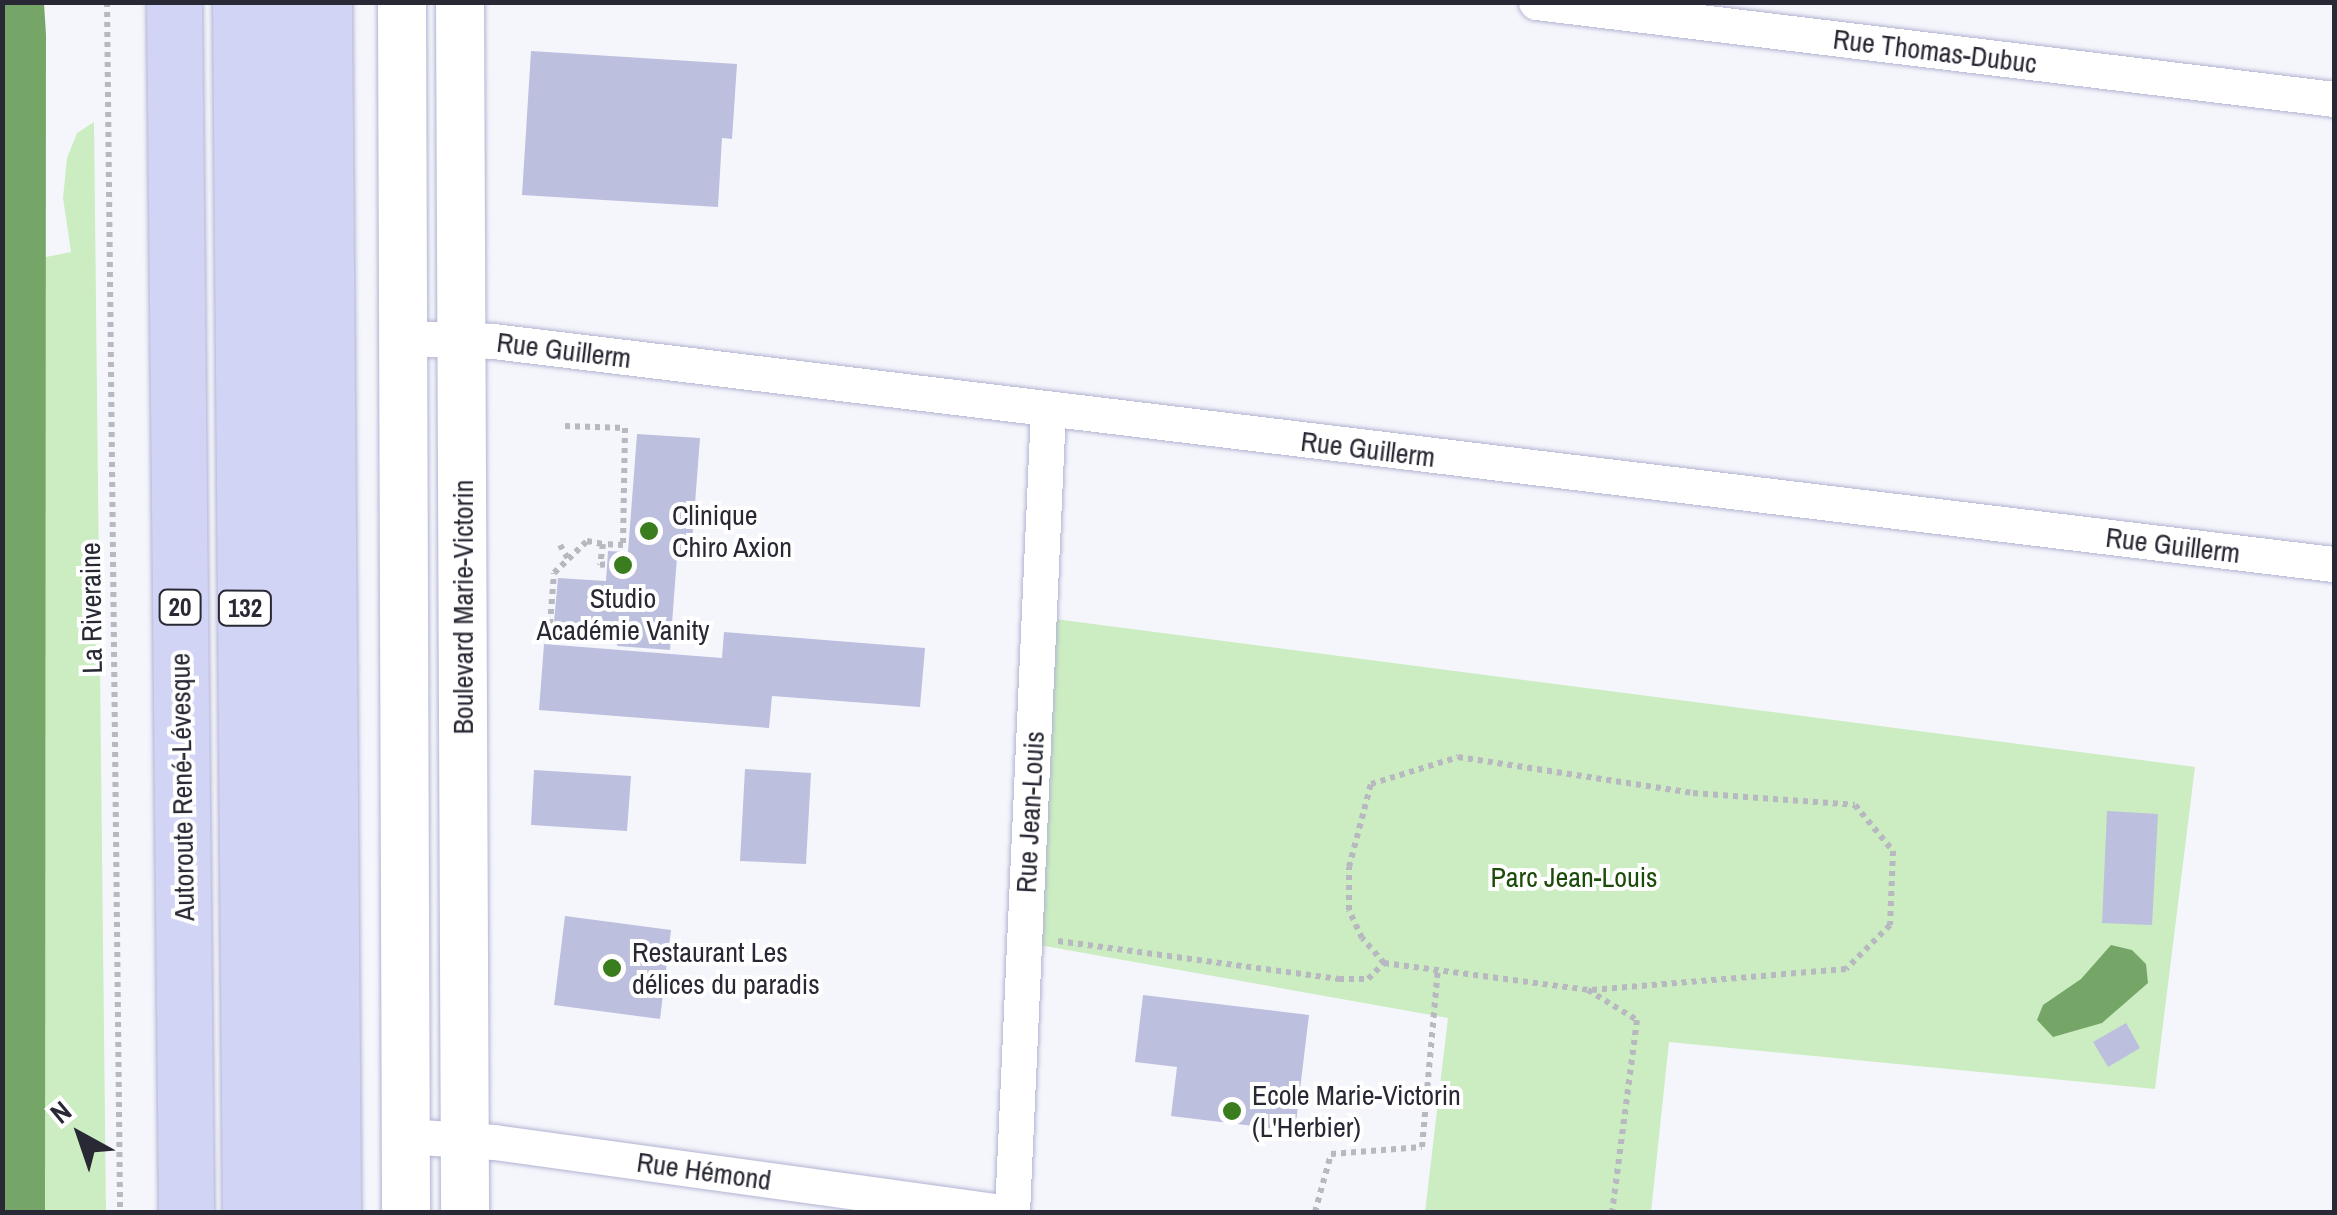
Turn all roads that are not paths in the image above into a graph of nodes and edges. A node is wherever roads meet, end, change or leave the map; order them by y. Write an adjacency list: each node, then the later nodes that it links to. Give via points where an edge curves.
1 (174, 2): 15 (highway, Autoroute René-Lévesque / 20)
2 (240, 2): 16 (highway, 132)
3 (282, 2): 17 (highway)
4 (324, 2): 18 (highway)
5 (402, 2): 9 (street)
6 (460, 2): 10 (street, Boulevard Marie-Victorin)
7 (1536, 2): 8 (street, Rue Thomas-Dubuc)
8 (2334, 100)
9 (402, 338): 10 (street, Rue Guillerm); 13 (street)
10 (462, 339): 11 (street, Rue Guillerm); 14 (street, Boulevard Marie-Victorin)
11 (1048, 410): 12 (street, Rue Guillerm); 22 (street, Rue Jean-Louis)
12 (2334, 564)
13 (406, 1136): 14 (street, Rue Hémond); 19 (street)
14 (465, 1140): 20 (street, Boulevard Marie-Victorin); 21 (street, Rue Hémond)
15 (186, 1212)
16 (250, 1212)
17 (294, 1212)
18 (333, 1212)
19 (406, 1212)
20 (465, 1212)
21 (1002, 1212)
22 (1012, 1212)

